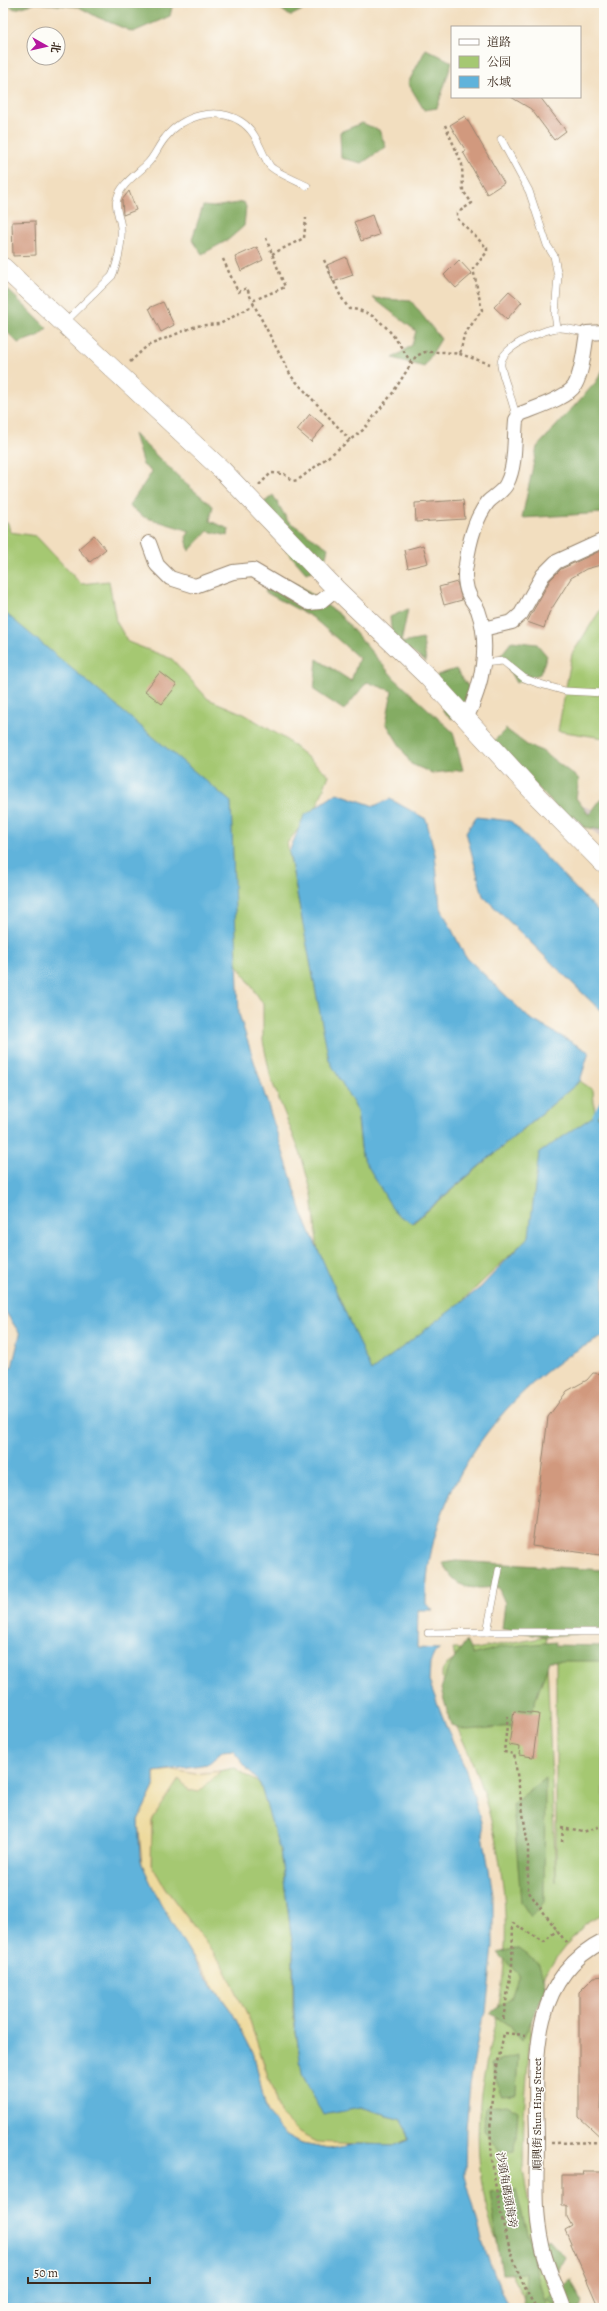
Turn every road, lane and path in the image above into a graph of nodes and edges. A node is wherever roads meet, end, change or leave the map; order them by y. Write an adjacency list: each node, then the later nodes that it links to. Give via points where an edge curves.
1 (445, 125): 16 (path, via 462,164 463,191 472,203 457,212 457,218 487,248 487,252 472,269 482,310 464,335)
2 (501, 139): 13 (lane, via 529,191 547,244 554,256 558,276 554,314)
3 (307, 186): 12 (lane, via 271,167 254,133 240,120 220,114 199,114 178,124 165,137 147,165 133,175 117,198 116,205 122,229 116,267 112,276)
4 (306, 218): 6 (path, via 304,238)
5 (266, 238): 6 (path)
6 (272, 254): 10 (path, via 285,287)
7 (223, 259): 10 (path, via 238,292 247,288)
8 (324, 260): 17 (path, via 349,309 356,309 386,326)
9 (3, 267): 12 (main road)
10 (252, 301): 11 (path)
11 (254, 305): 18 (path, via 220,324 196,326 147,346); 21 (path, via 291,376)
12 (64, 323): 25 (main road, via 222,470)
13 (557, 328): 15 (lane); 19 (lane, via 516,344 503,356)
14 (604, 332): 15 (street)
15 (587, 333): 20 (street, via 575,386 567,394 520,414)
16 (460, 354): 17 (path, via 425,352 416,356); 19 (path)
17 (411, 363): 21 (path, via 392,394 363,430)
18 (127, 366)
19 (502, 368): 20 (lane)
20 (516, 420): 26 (street, via 512,473 506,485 481,512 465,566 465,583 469,596 478,609)
21 (350, 440): 22 (path, via 298,480 293,481 279,472 271,473)
22 (256, 490)
23 (604, 540): 26 (street, via 556,562 543,575 521,614 512,622)
24 (149, 543): 25 (street, via 157,565 170,578 195,586 233,572 253,570 309,603 320,602)
25 (336, 589): 29 (main road, via 428,676)
26 (482, 629): 27 (street, via 485,645)
27 (483, 663): 28 (lane, via 503,661 524,678 565,691); 29 (street, via 474,703)
28 (604, 693)
29 (466, 719): 30 (main road)
30 (604, 864)
31 (499, 1570): 32 (lane)
32 (486, 1632): 33 (lane); 34 (lane)
33 (604, 1632)
34 (428, 1633)
35 (508, 1716): 38 (path, via 504,1752 514,1754 528,1846 528,1891)
36 (604, 1825): 37 (path, via 583,1832 562,1828)
37 (562, 1842)
38 (557, 1930): 40 (path); 41 (path, via 544,1942 513,1923 512,1967)
39 (604, 1941): 42 (street, 順興街 Shun Hing Street, via 577,1957 558,1983 549,1998)
40 (568, 1945)
41 (503, 2019)
42 (538, 2037): 45 (path, 沙頭角碼頭海旁, via 504,2033 492,2101 491,2139 492,2166 504,2226); 46 (street, 順興街 Shun Hing Street, via 537,2192 542,2246)
43 (548, 2142): 44 (path)
44 (604, 2142)
45 (536, 2308)
46 (564, 2308)

